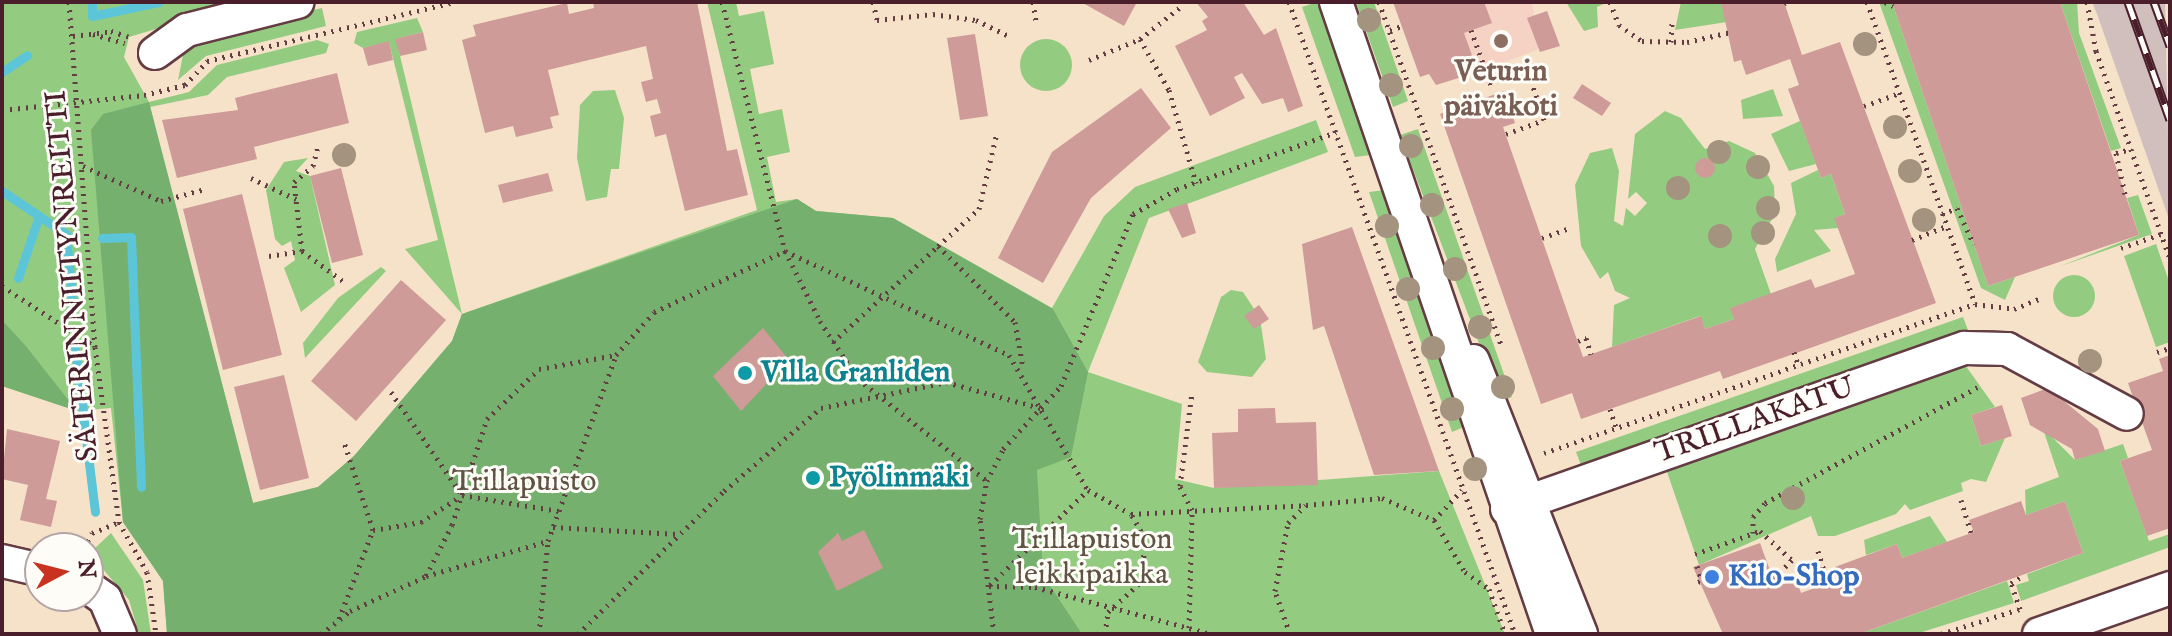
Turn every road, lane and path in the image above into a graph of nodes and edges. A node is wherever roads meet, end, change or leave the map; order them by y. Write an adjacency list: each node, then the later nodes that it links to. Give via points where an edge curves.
1 (69, 2): 23 (path, SÄTERINNIITYNREITTI)
2 (298, 2): 27 (street)
3 (455, 2): 32 (path, via 207,61 185,85 109,103)
4 (722, 2): 56 (path)
5 (873, 2): 24 (path, via 877,20 933,14 976,20)
6 (1033, 2): 17 (path)
7 (1289, 2): 36 (path)
8 (1336, 2): 88 (street, via 1446,308)
9 (1379, 2): 19 (path)
10 (1610, 2): 26 (path, via 1619,25 1642,41)
11 (1867, 2): 31 (path)
12 (1885, 2): 15 (path)
13 (2087, 2): 39 (path)
14 (1183, 5): 25 (path)
15 (1893, 6)
16 (1672, 20): 26 (path)
17 (1036, 21)
18 (1402, 26): 19 (path)
19 (1390, 30): 72 (path)
20 (1471, 30): 30 (path)
21 (1731, 32): 26 (path)
22 (92, 33): 23 (path); 27 (path); 27 (path)
23 (73, 36): 32 (path, SÄTERINNIITYNREITTI)
24 (1011, 37)
25 (1140, 39): 28 (path); 42 (path, via 1169,90)
26 (1671, 42)
27 (136, 45)
28 (1089, 60)
29 (1528, 71): 37 (path, via 1544,120)
30 (1491, 85)
31 (1899, 93): 33 (path); 46 (path)
32 (79, 100): 34 (path); 40 (path, SÄTERINNIITYNREITTI)
33 (1864, 106)
34 (2, 110)
35 (997, 132): 53 (path, via 979,209)
36 (1336, 132): 42 (path); 86 (path)
37 (1506, 134)
38 (318, 146): 45 (path, via 313,166 297,174)
39 (2131, 149): 44 (path, via 2116,153); 49 (path)
40 (83, 166): 43 (path, via 161,201); 66 (path, SÄTERINNIITYNREITTI)
41 (251, 178): 45 (path)
42 (1196, 183): 80 (path, via 1133,214)
43 (205, 189)
44 (2125, 194)
45 (296, 199): 55 (path)
46 (1942, 214): 47 (path); 52 (path, via 1957,208)
47 (1946, 226): 51 (path); 63 (path)
48 (1567, 229): 50 (path)
49 (2161, 233): 54 (path); 58 (path)
50 (1542, 238)
51 (1912, 240)
52 (1974, 244)
53 (938, 246): 61 (path, via 914,261); 74 (path, via 1015,322)
54 (2121, 248)
55 (302, 251): 57 (path); 59 (path)
56 (785, 251): 61 (path); 65 (path); 71 (path, via 654,312)
57 (269, 256)
58 (2170, 259)
59 (344, 282)
60 (2, 286): 66 (path)
61 (887, 297): 65 (path); 74 (path)
62 (2041, 298): 63 (path, via 2014,309)
63 (1975, 304): 73 (path)
64 (1578, 341): 70 (path, via 1586,338)
65 (833, 342): 78 (path)
66 (95, 347): 95 (path, SÄTERINNIITYNREITTI)
67 (2170, 348): 69 (path)
68 (1794, 352): 73 (path)
69 (2157, 352)
70 (1591, 354)
71 (616, 355): 87 (path, via 539,369 487,419); 92 (path)
72 (1507, 361)
73 (1799, 367): 82 (path)
74 (1023, 368): 80 (path)
75 (1981, 385): 99 (path, via 1765,503 1753,517)
76 (391, 392): 87 (path)
77 (1192, 392): 91 (path, via 1180,486)
78 (878, 394): 80 (path, via 946,382); 84 (path); 101 (path, via 821,408)
79 (1610, 409): 82 (path)
80 (1045, 410): 84 (path, via 1003,449); 85 (path)
81 (2127, 414): 88 (street, TRILLAKATU, via 2007,349 1965,348)
82 (1617, 431): 88 (path, via 1542,450)
83 (344, 442): 97 (path)
84 (987, 481): 113 (path, via 980,519)
85 (1088, 490): 93 (path); 113 (path)
86 (1462, 490): 94 (path); 130 (path)
87 (462, 495): 92 (path); 97 (path, via 421,522); 109 (path)
88 (1532, 500): 131 (street); 132 (street)
89 (1961, 500): 100 (path)
90 (1306, 505): 91 (path); 94 (path, via 1397,498); 128 (path, via 1278,548 1275,591)
91 (1192, 510): 93 (path); 119 (path)
92 (559, 511): 96 (path)
93 (1131, 514): 116 (path, via 1145,538 1142,581)
94 (1434, 520): 129 (path, via 1465,572 1489,589)
95 (119, 522): 98 (path); 121 (path, SÄTERINNIITYNREITTI, via 147,572)
96 (553, 527): 101 (path); 102 (path)
97 (373, 530): 117 (path)
98 (94, 532)
99 (1753, 533): 104 (path); 111 (path, via 1764,533 1792,560)
100 (1971, 533)
101 (679, 534): 124 (path)
102 (548, 541): 109 (path); 123 (path)
103 (1818, 551): 112 (path)
104 (1695, 554)
105 (2, 561): 106 (street)
106 (24, 566)
107 (1697, 566): 110 (path, via 1700,582)
108 (2024, 575): 118 (path, via 2011,583)
109 (426, 576): 117 (path)
110 (1709, 578)
111 (1773, 579)
112 (1828, 583)
113 (989, 586): 116 (path, via 1035,587); 125 (path)
114 (2170, 588): 118 (street)
115 (104, 598): 120 (street)
116 (1108, 612): 119 (path); 126 (path)
117 (338, 620): 122 (path)
118 (2030, 622)
119 (1189, 628): 127 (path)
120 (120, 634)
121 (156, 634)
122 (321, 634)
123 (539, 634)
124 (578, 634)
125 (994, 634)
126 (1105, 634)
127 (1212, 634)
128 (1290, 634)
129 (1505, 634)
130 (1515, 634)
131 (1552, 634)
132 (1581, 634)

